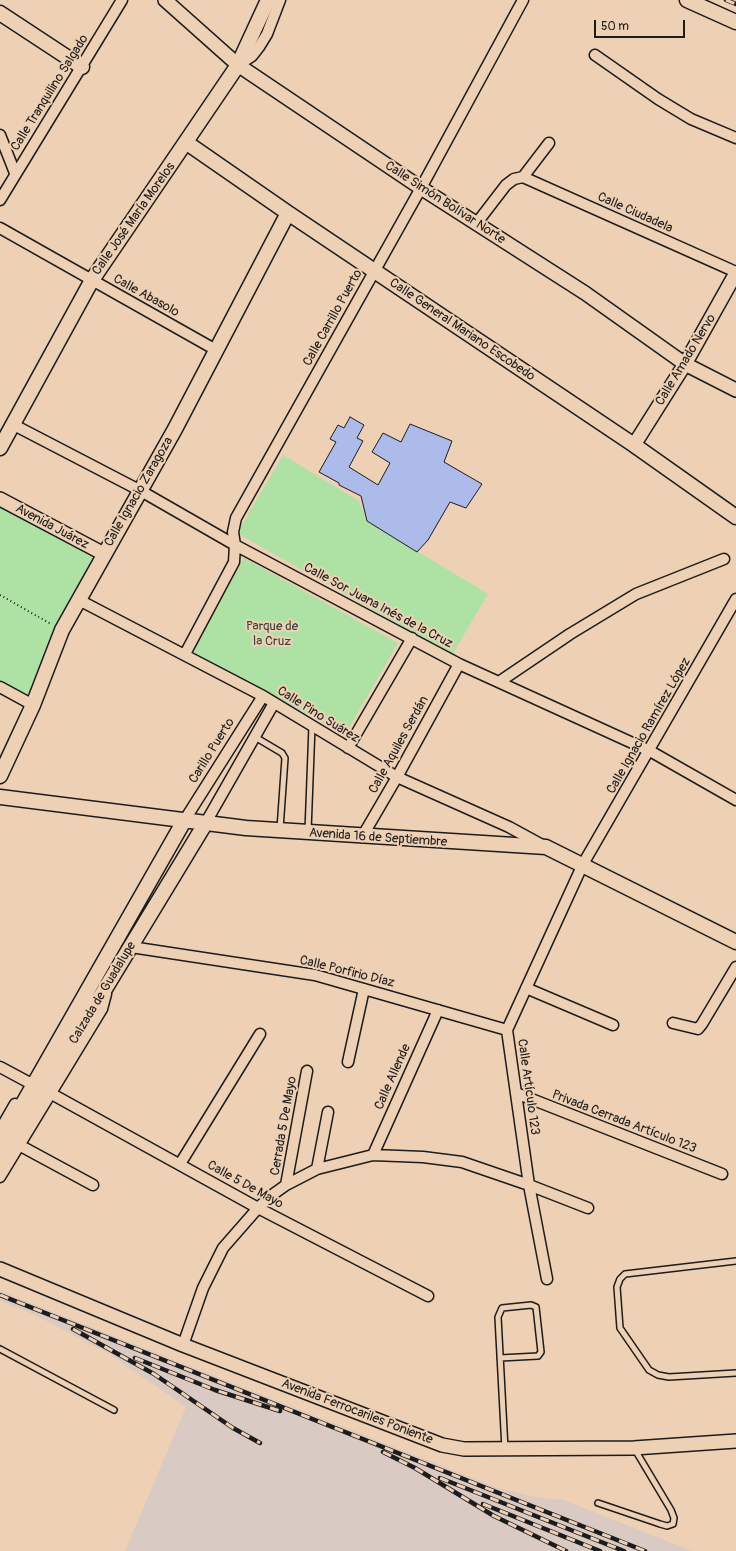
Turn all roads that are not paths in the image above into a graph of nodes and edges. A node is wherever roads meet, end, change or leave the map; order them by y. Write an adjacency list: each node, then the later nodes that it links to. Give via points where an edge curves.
1 (122, 0): 11 (street, Calle Tranquilino Salgado)
2 (165, 0): 10 (street, Calle Simón Bolívar Norte)
3 (268, 0): 10 (main road)
4 (280, 0): 10 (street, Calle José María Morelos, via 267,34 259,47 252,56)
5 (524, 0): 18 (street, Calle Carrillo Puerto)
6 (687, 0): 8 (main road)
7 (0, 13): 11 (main road)
8 (736, 22)
9 (595, 55): 13 (street, via 691,119)
10 (238, 65): 14 (main road, Calle José María Morelos); 18 (street, Calle Simón Bolívar Norte)
11 (82, 67): 16 (street, Calle Tranquilino Salgado)
12 (0, 135): 16 (street)
13 (736, 138)
14 (187, 142): 20 (main road, Calle General Mariano Escobedo); 25 (main road, Calle José María Morelos)
15 (549, 143): 17 (street)
16 (15, 173): 19 (street, Calle Tranquilino Salgado)
17 (523, 177): 21 (street, via 514,179 506,185); 24 (street, Calle Ciudadela)
18 (421, 188): 21 (street, Calle Simón Bolívar Norte); 23 (street, Calle Carrillo Puerto)
19 (0, 200)
20 (288, 214): 23 (main road, Calle General Mariano Escobedo); 26 (main road, Calle Ignacio Zaragoza)
21 (476, 224): 27 (street, Calle Simón Bolívar Norte, via 585,293)
22 (0, 228): 25 (street, Calle Abasolo)
23 (374, 271): 30 (main road, Calle General Mariano Escobedo); 35 (street, Calle Carrillo Puerto, via 236,518 232,532)
24 (736, 273): 27 (street, Calle Amado Nervo)
25 (92, 280): 26 (street, Calle Abasolo); 29 (main road, Calle José María Morelos)
26 (216, 350): 32 (main road, Calle Ignacio Zaragoza)
27 (685, 364): 28 (street, Calle Simón Bolívar Norte); 30 (street, Calle Amado Nervo)
28 (736, 390)
29 (14, 425): 31 (main road, Calle José María Morelos); 32 (street, Calle Sor Juana Inés de la Cruz)
30 (634, 445): 34 (main road, Calle General Mariano Escobedo)
31 (0, 448)
32 (141, 491): 35 (street, Calle Sor Juana Inés de la Cruz); 36 (main road, Calle Ignacio Zaragoza)
33 (0, 499): 36 (street, Avenida Juárez)
34 (736, 517)
35 (235, 545): 40 (street, Calle Sor Juana Inés de la Cruz); 41 (street, Calle Carrillo Puerto, via 234,562)
36 (104, 554): 39 (main road, Calle Ignacio Zaragoza)
37 (724, 559): 43 (street, via 636,594 570,634)
38 (736, 599): 51 (street, Calle Ignacio Ramírez López)
39 (79, 600): 41 (street, Calle Pino Suárez); 47 (main road, Calle Ignacio Zaragoza, via 62,630)
40 (412, 638): 42 (street, Calle Sor Juana Inés de la Cruz); 50 (street)
41 (184, 654): 45 (street, Calle Pino Suárez)
42 (459, 664): 43 (street, Calle Sor Juana Inés de la Cruz); 53 (street, Calle Aquiles Serdán)
43 (499, 682): 51 (street, Calle Sor Juana Inés de la Cruz)
44 (0, 686): 47 (street)
45 (262, 696): 46 (street, Calle Pino Suárez); 56 (street, Carillo Puerto)
46 (274, 703): 48 (street, Calle Pino Suárez); 49 (street)
47 (33, 705): 52 (main road, Calle Ignacio Zaragoza)
48 (312, 726): 50 (street, Calle Pino Suárez); 59 (lane)
49 (255, 737): 57 (street); 58 (lane, via 282,753 285,758)
50 (348, 748): 53 (street, Calle Pino Suárez)
51 (650, 751): 55 (street, Calle Sor Juana Inés de la Cruz); 62 (street, Calle Ignacio Ramírez López)
52 (0, 776)
53 (397, 777): 60 (street, Calle Aquiles Serdán); 61 (street, Calle Pino Suárez, via 509,827)
54 (0, 797): 56 (main road, Avenida 16 de Septiembre)
55 (736, 800)
56 (184, 821): 57 (main road, Avenida 16 de Septiembre); 66 (main road, Calzada de Guadalupe)
57 (205, 824): 58 (main road, Avenida 16 de Septiembre); 64 (main road, Calzada de Guadalupe)
58 (280, 831): 59 (main road, Avenida 16 de Septiembre)
59 (308, 833): 60 (main road, Avenida 16 de Septiembre)
60 (362, 837): 61 (main road, Avenida 16 de Septiembre)
61 (546, 847): 62 (main road, Avenida 16 de Septiembre)
62 (583, 864): 63 (main road, Avenida 16 de Septiembre); 68 (street, Calle Artículo 123)
63 (736, 942)
64 (131, 947): 67 (main road, Calzada de Guadalupe); 69 (street, Calle Porfirio Díaz, via 315,975)
65 (736, 968): 71 (street, via 698,1029)
66 (92, 983): 78 (street, via 81,993); 83 (main road, Calzada de Guadalupe)
67 (107, 986): 79 (street, via 102,1009); 86 (main road, Calzada de Guadalupe)
68 (526, 988): 72 (street); 73 (street, Calle Artículo 123)
69 (364, 989): 70 (street, Calle Porfirio Díaz); 75 (street)
70 (438, 1010): 73 (street, Calle Porfirio Díaz); 85 (street, Calle Allende)
71 (673, 1023)
72 (613, 1025)
73 (507, 1030): 80 (street, Calle Artículo 123)
74 (260, 1034): 87 (street)
75 (348, 1062)
76 (0, 1067): 78 (street)
77 (307, 1071): 91 (street, Cerrada 5 De Mayo)
78 (28, 1082): 82 (street)
79 (50, 1093): 84 (street); 87 (street, Calle 5 De Mayo)
80 (516, 1093): 89 (street, Privada Cerrada Artículo 123); 93 (street, Calle Artículo 123)
81 (328, 1112): 88 (street)
82 (0, 1130)
83 (0, 1144)
84 (19, 1145): 90 (street); 92 (street)
85 (373, 1155): 88 (street); 93 (street, via 423,1156 462,1162)
86 (0, 1162)
87 (180, 1164): 94 (street, Calle 5 De Mayo)
88 (317, 1169): 91 (street)
89 (722, 1174)
90 (0, 1177)
91 (286, 1184): 94 (street)
92 (93, 1185)
93 (529, 1185): 95 (street); 98 (street, Calle Artículo 123)
94 (258, 1208): 99 (street, Calle 5 De Mayo); 100 (street, via 223,1248 203,1288)
95 (588, 1208)
96 (736, 1262): 103 (lane, via 625,1274 620,1278 617,1287 620,1328 649,1370 669,1377)
97 (0, 1269): 100 (street, Avenida Ferrocariles Poniente)
98 (547, 1279)
99 (428, 1296)
100 (183, 1345): 107 (street, Avenida Ferrocariles Poniente, via 442,1445 464,1449)
101 (0, 1349): 104 (lane)
102 (500, 1358): 102 (lane, via 538,1356 541,1352 536,1307 532,1305 502,1308 498,1317); 107 (lane)
103 (736, 1373)
104 (114, 1410)
105 (736, 1441): 106 (street, Avenida Ferrocariles Poniente)
106 (634, 1448): 107 (street, Avenida Ferrocariles Poniente); 108 (lane, via 671,1510 673,1524 667,1526)
107 (505, 1449)
108 (598, 1503)

